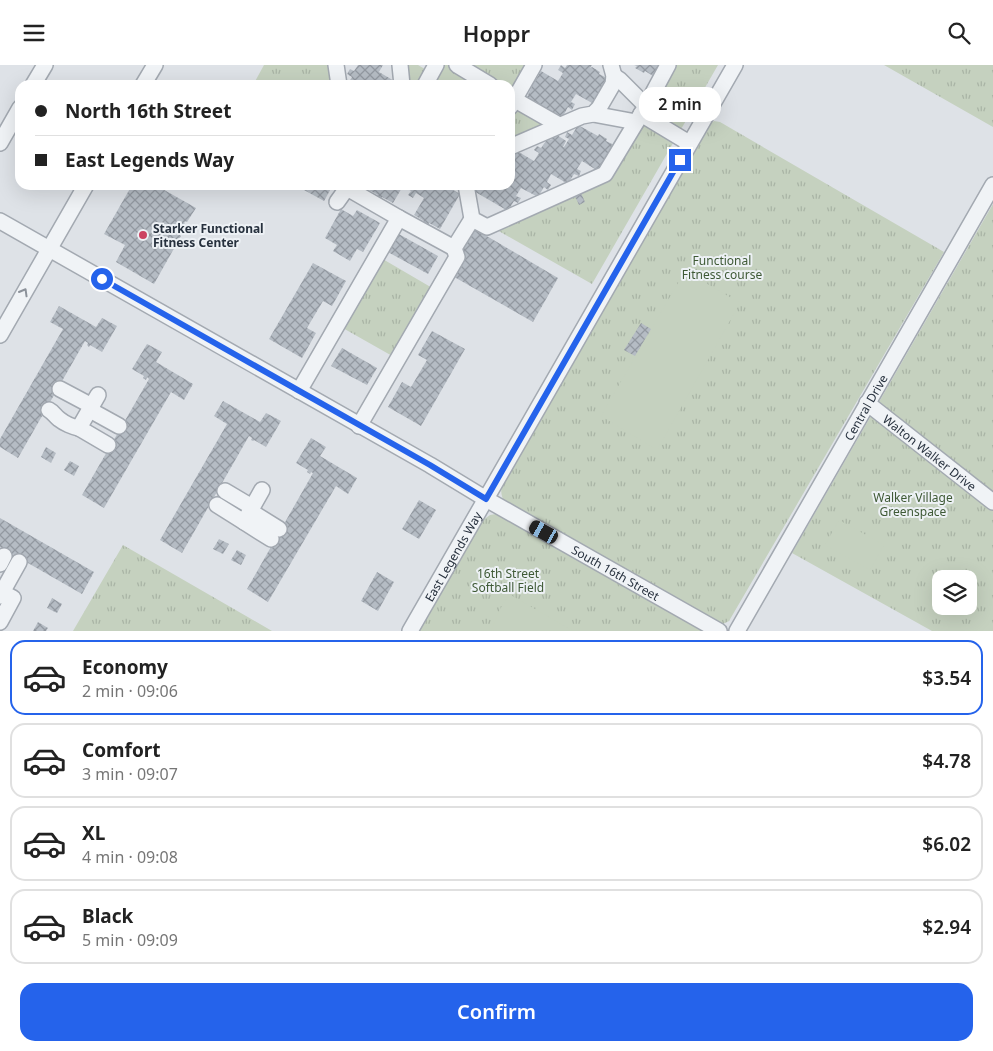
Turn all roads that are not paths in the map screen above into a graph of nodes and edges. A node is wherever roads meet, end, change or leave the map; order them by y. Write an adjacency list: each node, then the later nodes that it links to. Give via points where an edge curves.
1 (45, 65): 11 (street)
2 (155, 65): 12 (street)
3 (336, 65): 13 (street)
4 (400, 65): 14 (street)
5 (456, 65): 16 (street)
6 (534, 65): 17 (street)
7 (668, 65): 20 (street)
8 (735, 65): 24 (street, East Legends Way)
9 (431, 67): 15 (street)
10 (613, 71): 19 (street, via 613,84); 20 (street)
11 (36, 80)
12 (146, 80)
13 (338, 80)
14 (402, 80)
15 (427, 80)
16 (482, 80)
17 (515, 95)
18 (515, 103): 22 (street)
19 (593, 114): 20 (street); 22 (street)
20 (641, 114): 24 (street); 33 (street, via 605,175 488,227)
21 (15, 117): 23 (street)
22 (559, 125): 25 (street)
23 (0, 143)
24 (689, 143): 49 (street, East Legends Way)
25 (515, 145)
26 (993, 185): 40 (street, Central Drive)
27 (83, 190): 36 (street)
28 (344, 190): 31 (street)
29 (354, 190): 32 (street)
30 (467, 190): 33 (street)
31 (337, 202)
32 (399, 218): 35 (street); 39 (street)
33 (472, 219): 35 (street)
34 (0, 221): 36 (street, South 16th Street)
35 (454, 248): 44 (street, via 457,257)
36 (49, 250): 37 (street, one-way to 36); 39 (street, South 16th Street)
37 (0, 335)
38 (60, 389): 41 (street)
39 (299, 391): 44 (street, South 16th Street)
40 (867, 403): 50 (street, Walton Walker Drive); 59 (street, Central Drive)
41 (93, 404): 43 (street); 45 (street)
42 (49, 410): 45 (street)
43 (119, 426)
44 (360, 426): 49 (street, South 16th Street)
45 (80, 428): 46 (street)
46 (108, 445)
47 (262, 490): 52 (street)
48 (225, 491): 52 (street)
49 (486, 499): 57 (street, East Legends Way); 58 (street, South 16th Street)
50 (993, 502)
51 (217, 505): 52 (street)
52 (249, 513): 53 (street)
53 (275, 534)
54 (19, 562): 55 (street)
55 (1, 593): 56 (street, via 13,598)
56 (0, 622)
57 (410, 631)
58 (719, 631)
59 (737, 631)

